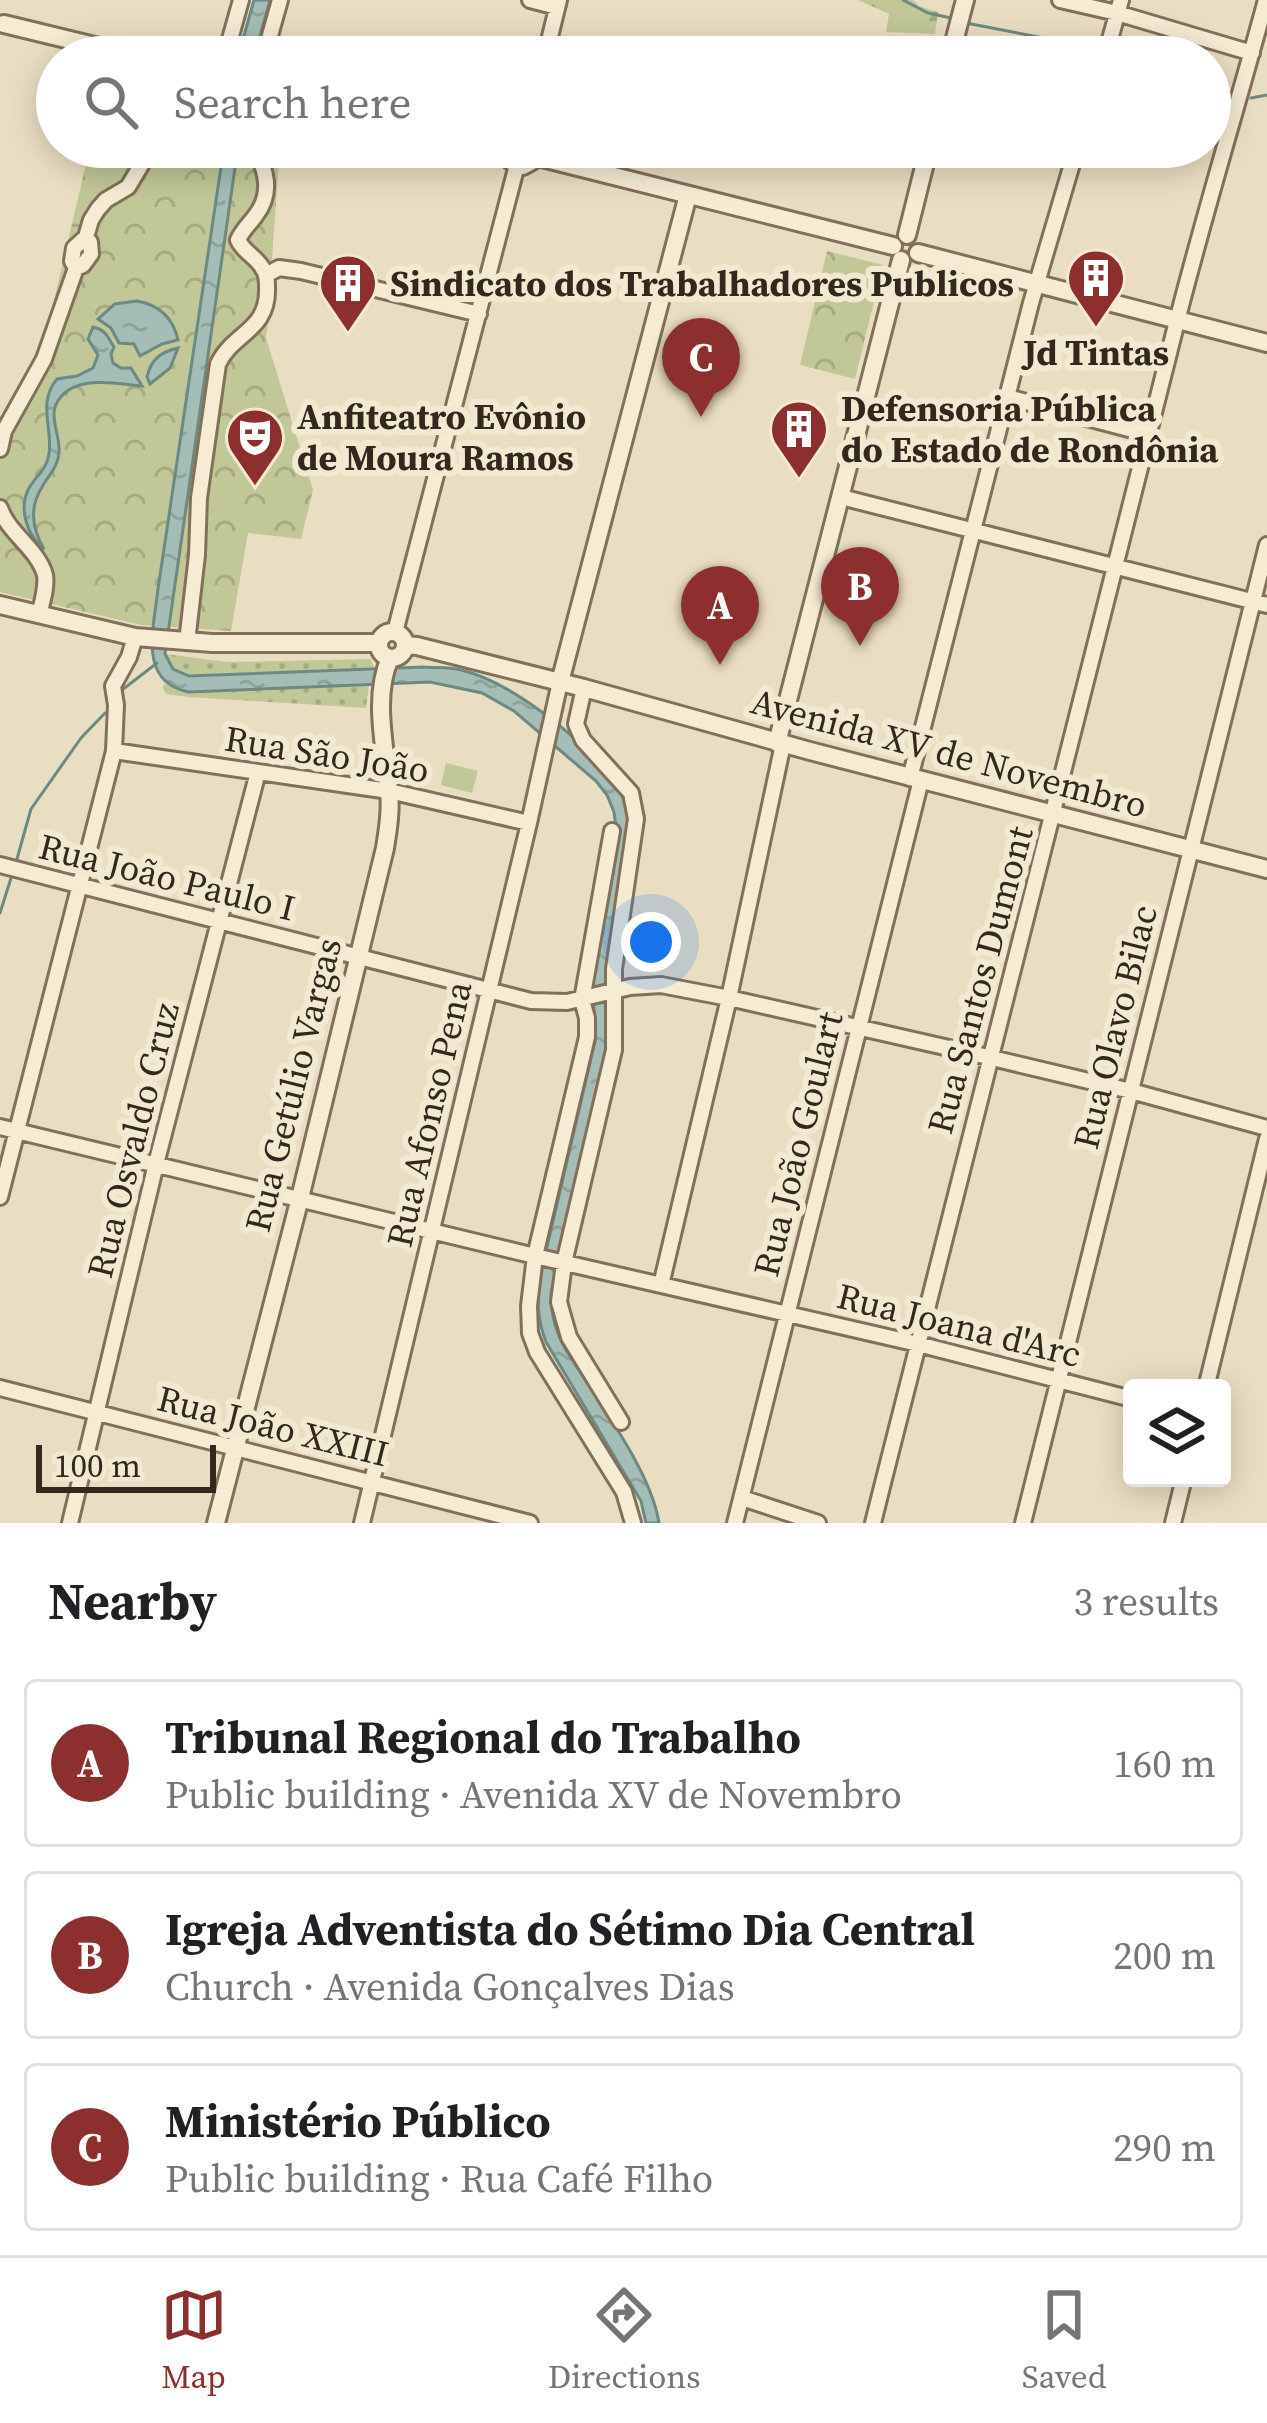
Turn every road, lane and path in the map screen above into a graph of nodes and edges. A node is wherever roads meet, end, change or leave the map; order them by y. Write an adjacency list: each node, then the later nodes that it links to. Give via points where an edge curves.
1 (241, 0): 10 (street)
2 (280, 0): 11 (street)
3 (530, 0): 6 (street)
4 (1060, 0): 7 (street)
5 (1266, 0): 15 (street, Rua Santos Dumont)
6 (558, 3): 12 (street)
7 (1119, 6): 13 (street); 14 (street)
8 (1, 21): 9 (street)
9 (59, 36)
10 (230, 36)
11 (269, 36)
12 (549, 36)
13 (1111, 36)
14 (1218, 36)
15 (1257, 48): 16 (street, Rua Santos Dumont)
16 (1231, 130)
17 (139, 168): 33 (street, via 98,209 74,248 76,268 44,359)
18 (264, 168): 26 (street, via 265,200 238,240)
19 (513, 168): 28 (street, Rua Getúlio Vargas)
20 (581, 168): 24 (street)
21 (924, 168): 25 (street)
22 (1071, 168): 27 (street, Rua João Goulart)
23 (1220, 168): 29 (street, Rua Santos Dumont)
24 (688, 195): 25 (street); 44 (street)
25 (904, 248): 27 (street); 34 (street)
26 (266, 275): 28 (street, via 301,271); 42 (street, via 265,310 223,353 216,373 197,555)
27 (1036, 283): 29 (street); 31 (street, Rua João Goulart)
28 (479, 314): 43 (street, Rua Getúlio Vargas)
29 (1177, 320): 30 (street); 32 (street, Rua Santos Dumont)
30 (1267, 343)
31 (1007, 397): 32 (street); 36 (street, Rua João Goulart)
32 (1148, 434): 38 (street, Rua Santos Dumont)
33 (0, 449)
34 (841, 497): 36 (street); 46 (street)
35 (0, 508): 41 (street, via 44,570)
36 (973, 532): 38 (street); 49 (street, Rua João Goulart)
37 (1267, 545): 39 (street, Rua Olavo Bilac)
38 (1114, 568): 39 (street); 51 (street, Rua Santos Dumont)
39 (1260, 603): 54 (street, Rua Olavo Bilac)
40 (0, 605): 41 (street, Avenida XV de Novembro)
41 (39, 615): 42 (street, Avenida XV de Novembro)
42 (160, 640): 43 (street, Avenida XV de Novembro); 47 (street, via 129,657 113,686)
43 (391, 649): 44 (street, Avenida XV de Novembro); 50 (street, Rua Getúlio Vargas, via 382,686)
44 (560, 682): 45 (street, Avenida XV de Novembro); 52 (street, Rua Afonso Pena)
45 (584, 688): 46 (street, Avenida XV de Novembro); 61 (street, via 576,724 631,793 636,819 614,969)
46 (780, 743): 49 (street, Avenida XV de Novembro); 62 (street)
47 (114, 751): 48 (street, Rua São João); 57 (street)
48 (258, 772): 50 (street, Rua São João); 58 (street, Rua Osvaldo Cruz)
49 (915, 779): 51 (street, Avenida XV de Novembro); 63 (street, Rua João Goulart)
50 (389, 791): 52 (street, Rua São João); 59 (street, Rua Getúlio Vargas, via 385,848)
51 (1054, 815): 54 (street, Avenida XV de Novembro); 64 (street, Rua Santos Dumont)
52 (529, 823): 60 (street, Rua Afonso Pena)
53 (612, 831): 61 (street)
54 (1190, 850): 56 (street, Avenida XV de Novembro); 65 (street, Rua Olavo Bilac)
55 (2, 865): 57 (street, Rua João Paulo I)
56 (1267, 869)
57 (78, 886): 58 (street, Rua João Paulo I); 67 (street)
58 (218, 921): 59 (street, Rua João Paulo I); 69 (street, Rua Osvaldo Cruz)
59 (358, 955): 60 (street, Rua João Paulo I); 71 (street, Rua Getúlio Vargas)
60 (489, 991): 61 (street, Rua João Paulo I, via 542,1002); 72 (street, Rua Afonso Pena)
61 (599, 995): 62 (street, Rua João Paulo I, via 661,985); 73 (street, via 587,1018); 74 (street, via 614,1050)
62 (729, 998): 63 (street, Rua João Paulo I); 75 (street)
63 (857, 1027): 64 (street, Rua João Paulo I); 76 (street, Rua João Goulart)
64 (990, 1058): 65 (street, Rua João Paulo I); 77 (street, Rua Santos Dumont)
65 (1131, 1091): 66 (street, Rua João Paulo I); 79 (street, Rua Olavo Bilac)
66 (1267, 1128)
67 (8, 1129): 69 (street, Rua Joana d'Arc); 70 (street)
68 (1267, 1139): 78 (street)
69 (156, 1164): 71 (street, Rua Joana d'Arc); 82 (street, Rua Osvaldo Cruz)
70 (0, 1197)
71 (301, 1198): 72 (street, Rua Joana d'Arc); 84 (street, Rua Getúlio Vargas)
72 (433, 1231): 73 (street, Rua Joana d'Arc); 85 (street, Rua Afonso Pena)
73 (538, 1257): 74 (street, Rua Joana d'Arc); 93 (street, via 529,1320 537,1352 624,1492)
74 (562, 1263): 75 (street, Rua Joana d'Arc); 83 (street, via 563,1325)
75 (661, 1285): 76 (street, Rua Joana d'Arc)
76 (786, 1315): 77 (street, Rua Joana d'Arc); 87 (street, Rua João Goulart)
77 (918, 1344): 79 (street, Rua Joana d'Arc); 96 (street, Rua Santos Dumont)
78 (1208, 1379)
79 (1059, 1380): 81 (street, Rua Joana d'Arc); 97 (street, Rua Olavo Bilac)
80 (0, 1388): 82 (street, Rua João XXIII)
81 (1123, 1397)
82 (97, 1412): 84 (street, Rua João XXIII); 89 (street, Rua Osvaldo Cruz)
83 (621, 1422)
84 (235, 1446): 85 (street, Rua João XXIII); 90 (street, Rua Getúlio Vargas)
85 (371, 1482): 88 (street, Rua João XXIII); 91 (street, Rua Afonso Pena)
86 (1182, 1487): 98 (street)
87 (742, 1498): 94 (street, Rua João Goulart); 95 (street)
88 (508, 1521): 92 (street, Rua João XXIII)
89 (70, 1523)
90 (216, 1523)
91 (362, 1523)
92 (530, 1523)
93 (633, 1523)
94 (735, 1523)
95 (818, 1523)
96 (873, 1523)
97 (1023, 1523)
98 (1173, 1523)

